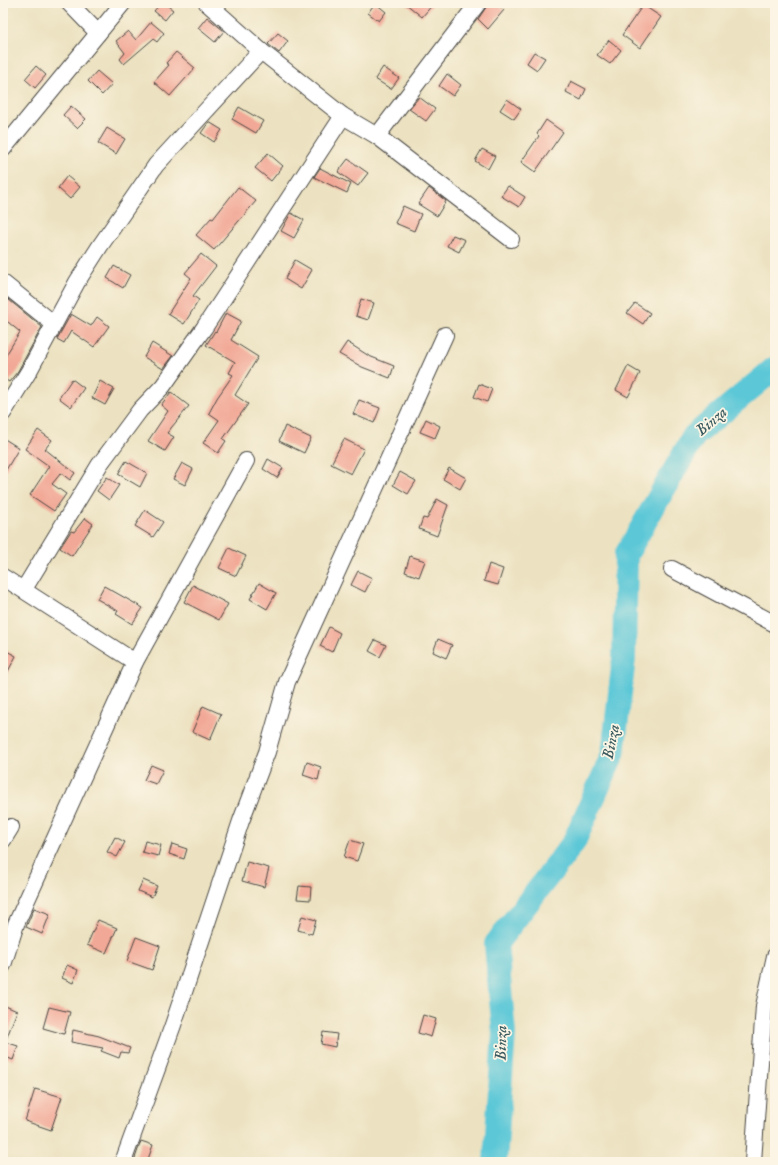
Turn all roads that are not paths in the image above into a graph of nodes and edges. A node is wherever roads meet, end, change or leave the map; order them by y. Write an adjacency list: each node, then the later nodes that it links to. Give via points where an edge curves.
1 (69, 3): 5 (street)
2 (122, 3): 5 (street)
3 (208, 3): 6 (street)
4 (478, 3): 8 (street)
5 (98, 33): 9 (street)
6 (261, 51): 7 (street); 12 (street, via 156,166 100,246)
7 (343, 116): 8 (street); 18 (street, via 204,328 163,386 140,410 100,464)
8 (376, 136): 10 (street)
9 (3, 148)
10 (511, 239)
11 (3, 283): 12 (street)
12 (54, 324): 14 (street)
13 (445, 335): 24 (street, via 287,682 267,752)
14 (3, 413)
15 (246, 461): 20 (street)
16 (672, 570): 19 (street)
17 (5, 583): 18 (street)
18 (24, 589): 20 (street)
19 (775, 624)
20 (135, 662): 22 (street, via 19,917)
21 (775, 956): 23 (street, via 764,1006)
22 (3, 965)
23 (769, 1047): 25 (street)
24 (123, 1162)
25 (754, 1162)

